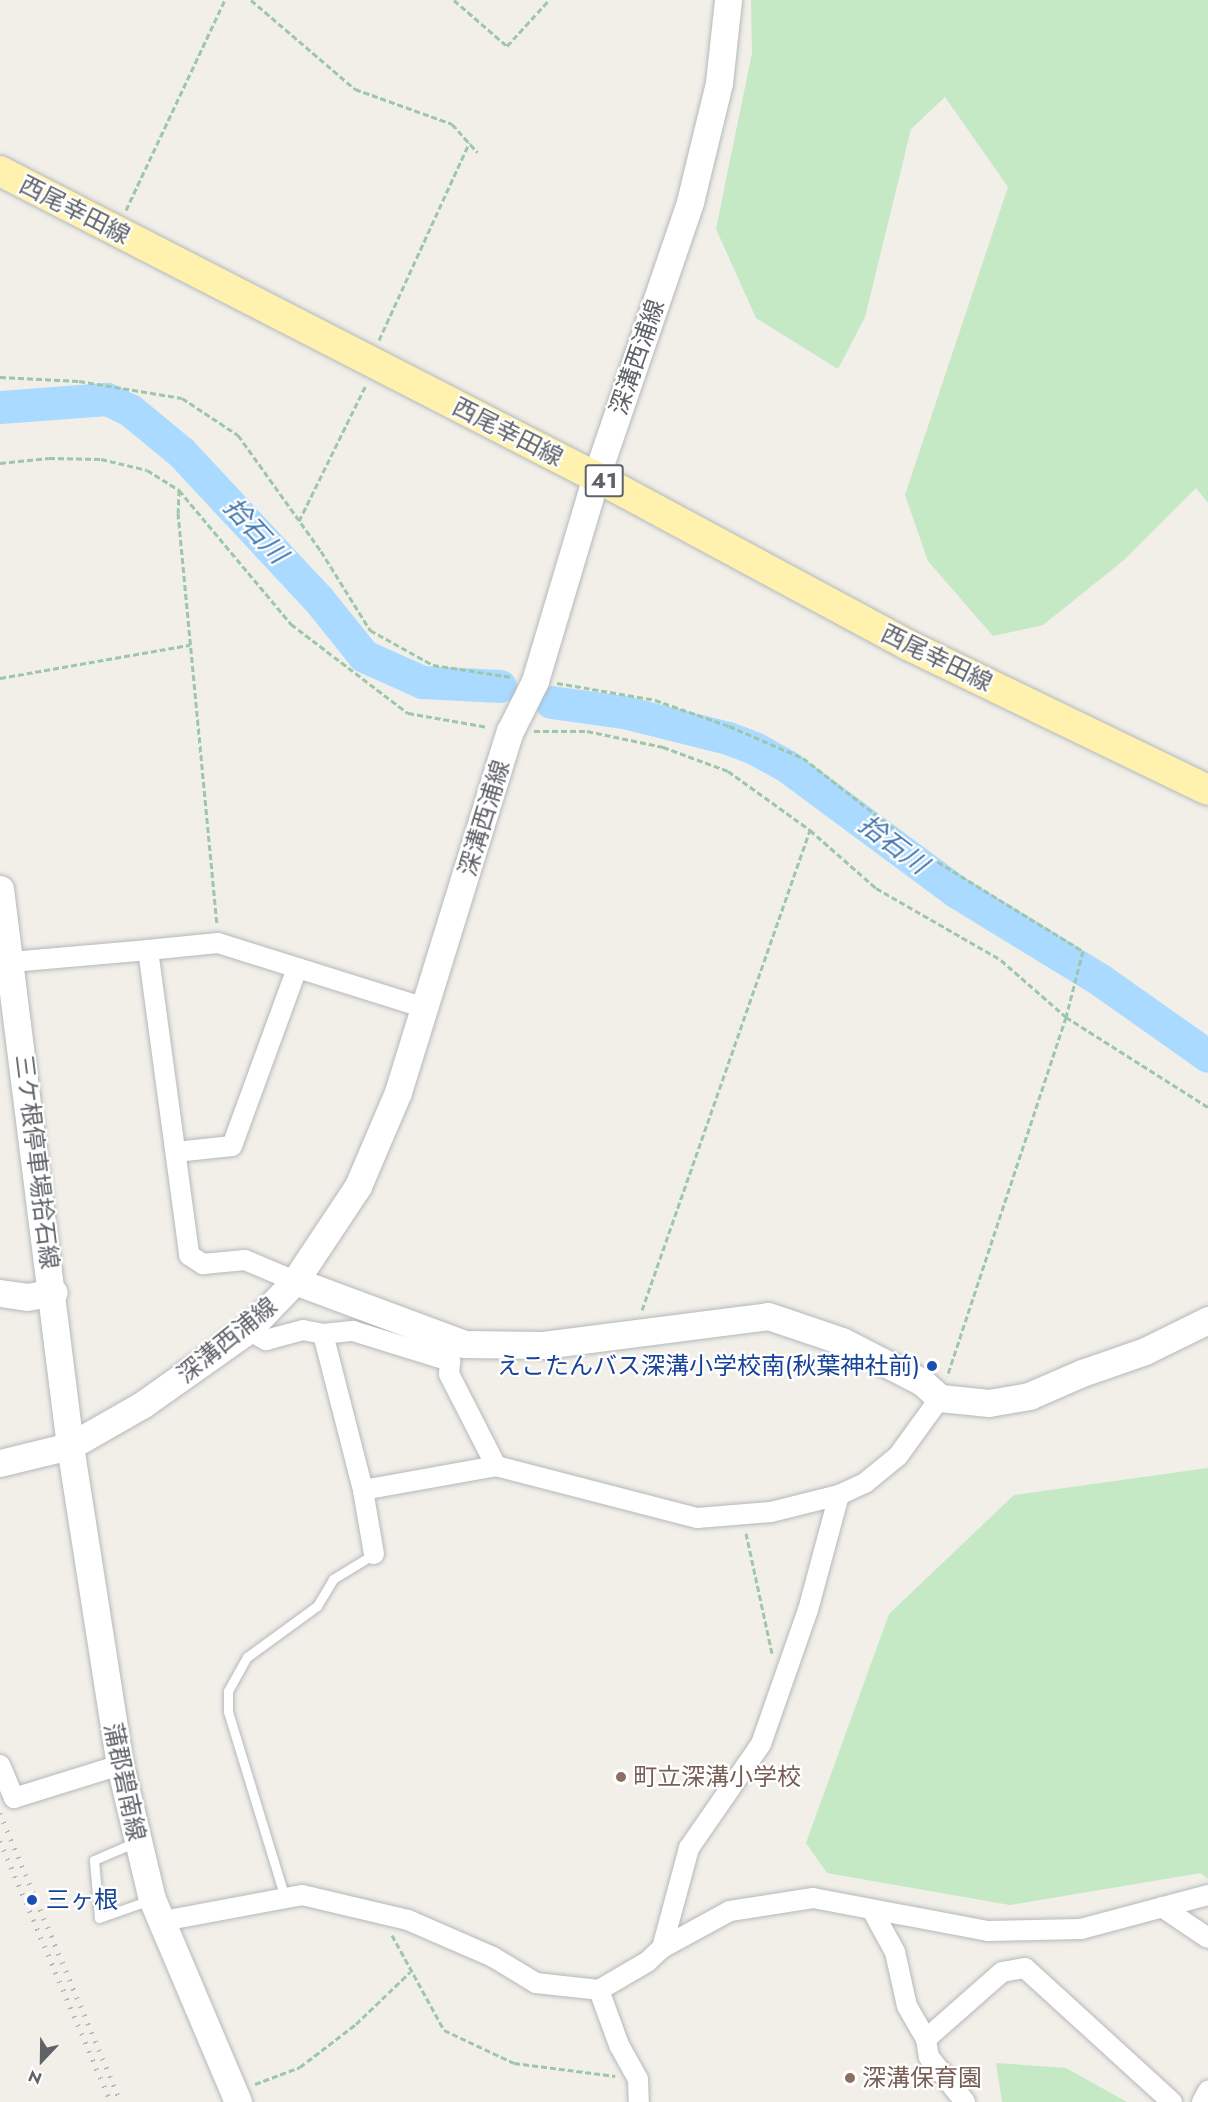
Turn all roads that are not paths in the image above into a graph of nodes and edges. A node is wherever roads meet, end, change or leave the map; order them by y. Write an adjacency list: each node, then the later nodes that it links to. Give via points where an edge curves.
1 (728, 0): 3 (main road, 深溝西浦線, via 718,83 690,202)
2 (0, 171): 3 (main road, 西尾幸田線 / 41)
3 (596, 477): 4 (main road, 西尾幸田線 / 41, via 908,645); 9 (main road, 深溝西浦線, via 535,681 510,731)
4 (1208, 790)
5 (0, 889): 7 (main road, 三ケ根停車場拾石線)
6 (148, 950): 7 (street); 8 (street, via 218,943); 10 (street)
7 (4, 962): 12 (main road, 三ケ根停車場拾石線)
8 (297, 968): 9 (street); 10 (street, via 232,1146)
9 (426, 1008): 11 (main road, 深溝西浦線, via 398,1092 358,1186)
10 (176, 1152): 11 (street, via 189,1255 203,1264 245,1260)
11 (295, 1281): 15 (main road, 深溝西浦線); 17 (main road)
12 (54, 1292): 13 (main road, 三ケ根停車場拾石線, via 27,1297); 19 (main road, 三ケ根停車場拾石線)
13 (0, 1293)
14 (1208, 1320): 18 (main road, via 1145,1351 1029,1396 989,1403)
15 (248, 1330): 16 (street, via 266,1340 303,1330); 19 (main road, 深溝西浦線, via 142,1405)
16 (323, 1334): 17 (street, via 353,1331); 22 (street)
17 (457, 1352): 18 (main road, via 634,1336 768,1316 842,1341 922,1382); 21 (street, via 450,1374)
18 (940, 1398): 23 (street, via 898,1456 865,1483)
19 (70, 1446): 20 (main road, 深溝西浦線); 26 (main road, 蒲郡碧南線)
20 (0, 1463)
21 (496, 1466): 22 (street); 23 (street, via 697,1518 771,1512)
22 (363, 1490): 24 (street)
23 (839, 1495): 34 (street, via 808,1610 761,1744 689,1848)
24 (374, 1554): 29 (lane, via 333,1579 317,1606 247,1657 228,1691 228,1712)
25 (0, 1765): 26 (street, via 14,1798)
26 (120, 1765): 27 (main road, 蒲郡碧南線)
27 (137, 1842): 31 (main road, 蒲郡碧南線); 31 (lane, via 94,1860 99,1918)
28 (1208, 1894): 30 (street)
29 (285, 1900): 31 (street); 35 (street, via 302,1895 408,1920 493,1957 536,1983)
30 (1161, 1907): 32 (street, via 1082,1929 988,1931); 33 (street)
31 (157, 1910): 38 (main road, 蒲郡碧南線)
32 (872, 1910): 34 (street, via 813,1898 730,1911); 36 (street, via 895,1952 907,2006)
33 (1208, 1938)
34 (662, 1948): 35 (street, via 647,1962)
35 (600, 1990): 39 (street, via 619,2045 638,2079)
36 (927, 2039): 40 (street, via 928,2057); 41 (street, via 1002,1972 1025,1968)
37 (1208, 2091): 42 (street)
38 (236, 2097)
39 (639, 2102)
40 (965, 2102)
41 (1172, 2102)
42 (1202, 2102)

